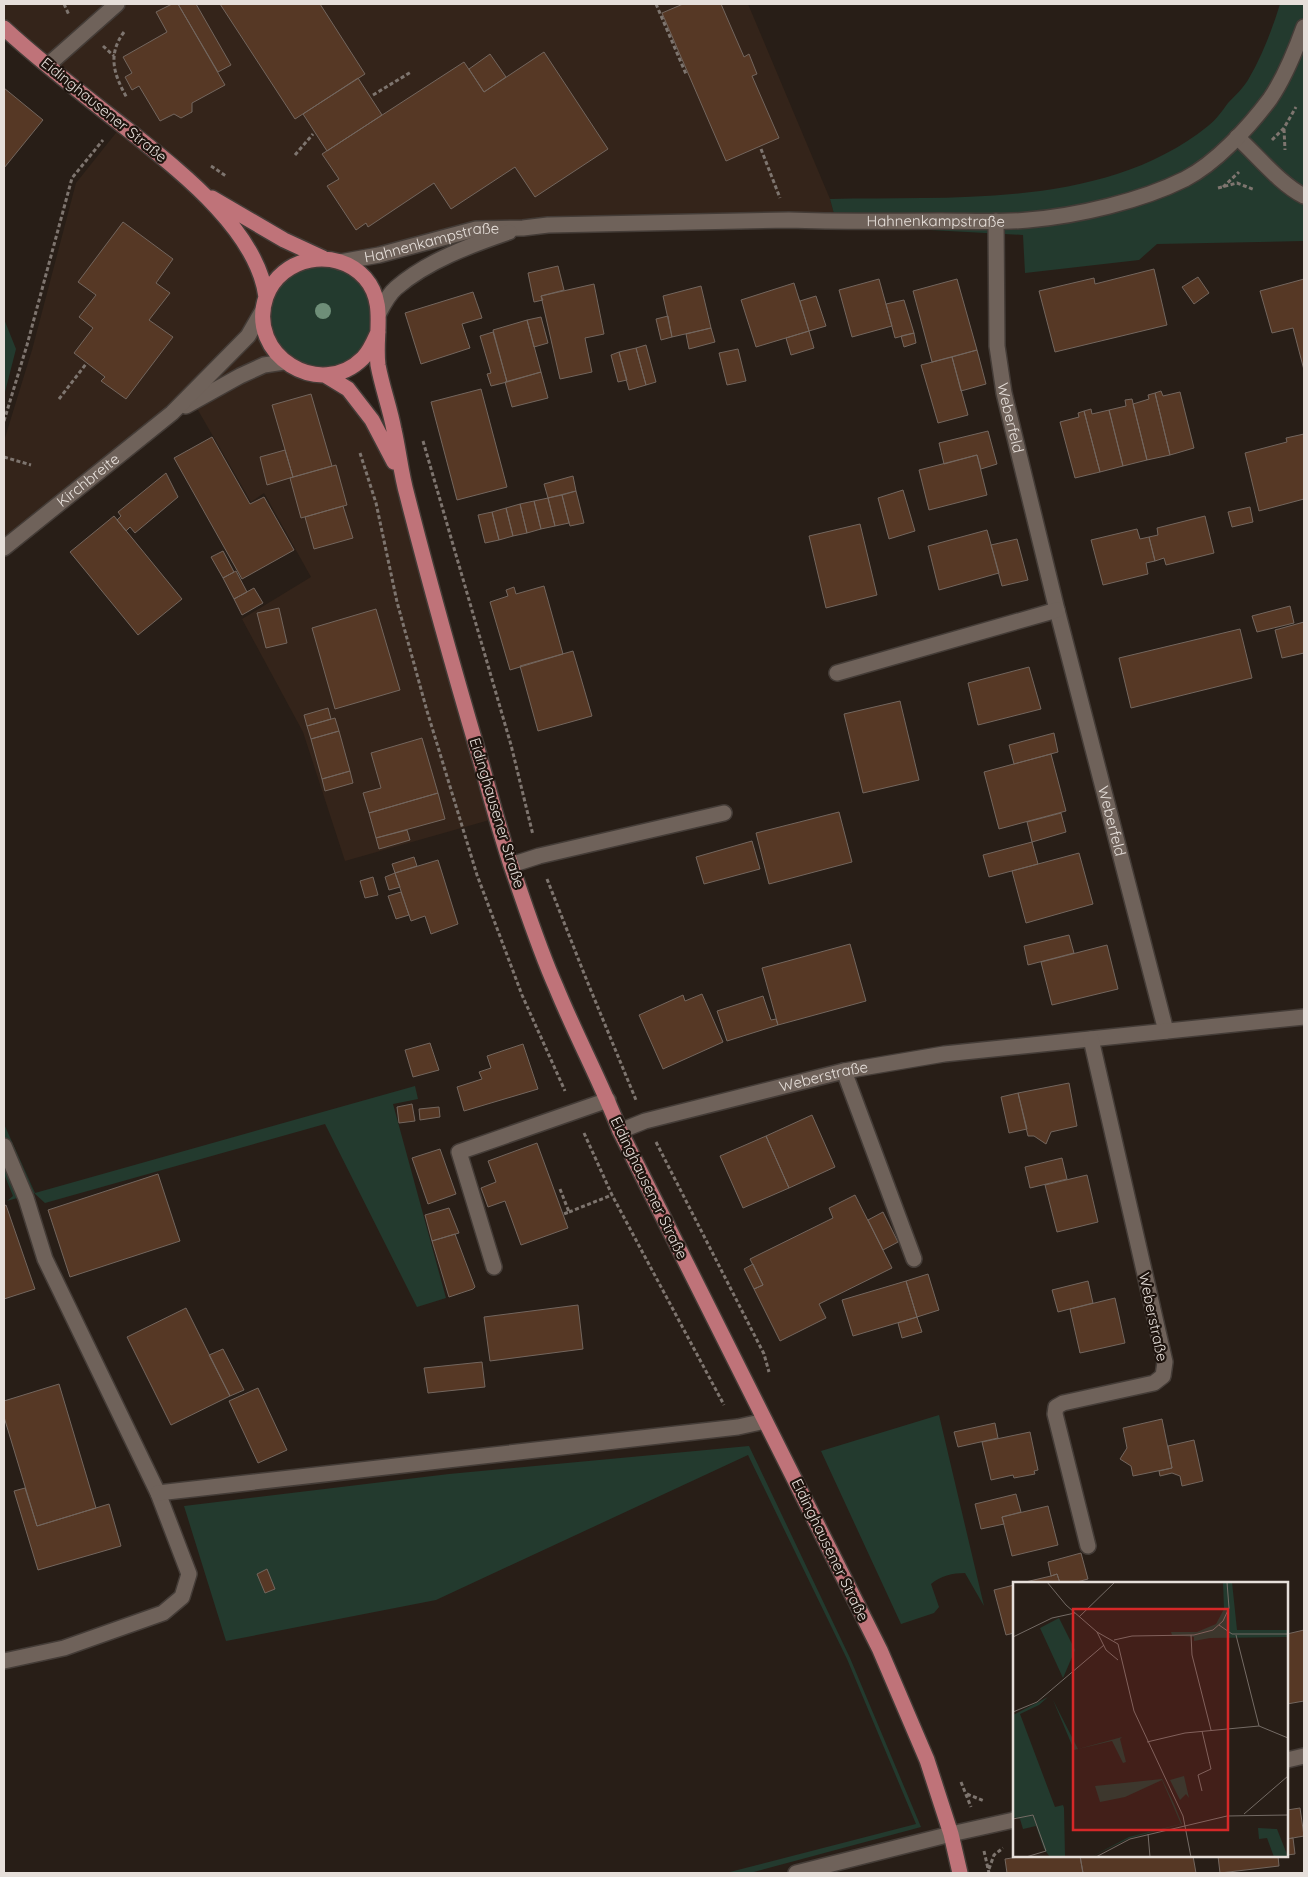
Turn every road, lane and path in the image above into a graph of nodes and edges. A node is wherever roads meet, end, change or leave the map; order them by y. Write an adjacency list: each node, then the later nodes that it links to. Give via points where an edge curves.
1 (117, 4): 6 (street)
2 (656, 4): 8 (path)
3 (1304, 27): 12 (street, Hahnenkampstraße, via 1294,56 1270,98)
4 (6, 34): 6 (main road, Eidinghausener Straße)
5 (114, 56): 10 (path, via 117,80)
6 (48, 65): 18 (main road, Eidinghausener Straße)
7 (411, 72): 9 (path)
8 (686, 74)
9 (373, 95)
10 (131, 104)
11 (313, 134): 15 (path)
12 (1237, 136): 19 (street, via 1279,177); 21 (street, Hahnenkampstraße, via 1213,160 1185,179 1139,197 1077,214)
13 (104, 138): 33 (path, via 72,178)
14 (761, 148): 20 (path)
15 (295, 155)
16 (209, 164): 17 (path)
17 (233, 181)
18 (204, 193): 23 (main road, Eidinghausener Straße, via 284,240); 25 (main road, Eidinghausener Straße, via 252,256 265,285)
19 (1304, 196)
20 (782, 206)
21 (996, 221): 22 (street, Hahnenkampstraße, via 789,220); 41 (street, Weberfeld, via 997,346 1004,393)
22 (523, 228): 24 (street, Hahnenkampstraße, via 476,229); 26 (street, Hahnenkampstraße, via 438,261 395,288)
23 (323, 258): 24 (main road, Eidinghausener Straße); 25 (main road, Eidinghausener Straße, via 290,268 272,285)
24 (340, 262): 26 (main road, Eidinghausener Straße, via 350,265 366,279 377,300)
25 (265, 303): 28 (main road, Eidinghausener Straße, via 264,327 269,343); 32 (street, Kirchbreite, via 248,336)
26 (378, 313): 27 (main road, Eidinghausener Straße)
27 (378, 332): 30 (main road, Eidinghausener Straße, via 364,357 338,372); 38 (main road, Eidinghausener Straße, via 378,366)
28 (284, 362): 30 (main road, Eidinghausener Straße, via 300,371); 32 (street, Kirchbreite, via 264,365 240,376)
29 (86, 364): 31 (path)
30 (325, 375): 38 (main road, Eidinghausener Straße, via 348,389 372,420)
31 (59, 399)
32 (172, 414): 40 (street, Kirchbreite)
33 (4, 421)
34 (422, 437): 44 (path, via 511,745)
35 (357, 444): 39 (path)
36 (4, 457): 37 (path)
37 (31, 465)
38 (402, 477): 45 (main road, Eidinghausener Straße)
39 (376, 503)
40 (4, 548)
41 (1057, 610): 42 (street); 47 (street, Weberfeld)
42 (837, 673)
43 (724, 814): 44 (street)
44 (539, 856): 45 (street); 51 (path)
45 (511, 865): 50 (main road, Eidinghausener Straße, via 555,986)
46 (1304, 1017): 47 (street, Weberstraße)
47 (1166, 1031): 48 (street, Weberstraße)
48 (1091, 1039): 49 (street, Weberstraße, via 944,1054); 63 (street, Weberstraße, via 1165,1362 1162,1376 1154,1383 1056,1407 1055,1414)
49 (844, 1071): 51 (street, Weberstraße); 58 (street)
50 (608, 1100): 52 (main road, Eidinghausener Straße); 59 (street, via 459,1152)
51 (645, 1121): 52 (street, Weberstraße); 60 (path, via 764,1354)
52 (620, 1131): 61 (main road, Eidinghausener Straße)
53 (4, 1146): 62 (street, via 26,1198 45,1259)
54 (560, 1189): 56 (path)
55 (612, 1195): 56 (path)
56 (569, 1212): 57 (path)
57 (564, 1214)
58 (914, 1259)
59 (494, 1267)
60 (769, 1373)
61 (765, 1421): 62 (street, via 738,1427); 68 (main road, Eidinghausener Straße, via 880,1650 927,1760)
62 (158, 1493): 64 (street, via 189,1574 182,1598 162,1613 64,1648)
63 (1088, 1546)
64 (4, 1661)
65 (1304, 1756): 66 (street)
66 (1288, 1760)
67 (1013, 1820): 68 (street)
68 (951, 1834): 71 (street); 72 (main road, Eidinghausener Straße)
69 (1006, 1846): 70 (path, via 994,1855)
70 (988, 1869)
71 (796, 1873)
72 (960, 1873)

